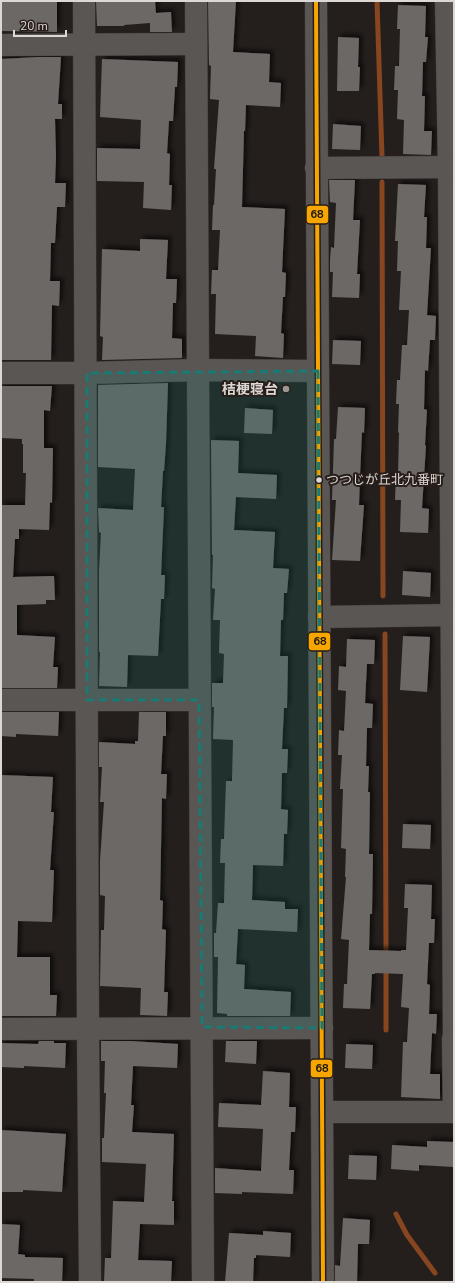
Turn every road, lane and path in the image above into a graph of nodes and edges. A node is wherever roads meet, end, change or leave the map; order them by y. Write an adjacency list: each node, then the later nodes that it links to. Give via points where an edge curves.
1 (84, 1): 5 (street)
2 (196, 1): 6 (street)
3 (316, 1): 9 (street)
4 (446, 1): 8 (street)
5 (85, 44): 6 (street); 7 (street); 13 (street)
6 (196, 44): 10 (street)
7 (1, 45)
8 (452, 167): 9 (street); 14 (street)
9 (316, 168): 11 (street)
10 (198, 370): 11 (street); 13 (street); 19 (street)
11 (318, 371): 16 (street)
12 (1, 373): 13 (street)
13 (87, 373): 18 (street)
14 (453, 496): 15 (street)
15 (453, 615): 16 (street); 20 (street)
16 (319, 617): 22 (street)
17 (1, 700): 18 (street)
18 (87, 700): 19 (street); 24 (street)
19 (199, 700): 21 (street)
20 (453, 736): 25 (street)
21 (202, 1027): 22 (street); 24 (street); 28 (street)
22 (322, 1028): 26 (street)
23 (1, 1029): 24 (street)
24 (88, 1029): 27 (street)
25 (454, 1039): 26 (street, via 454,1112)
26 (322, 1112): 29 (street)
27 (90, 1282)
28 (203, 1282)
29 (323, 1282)

